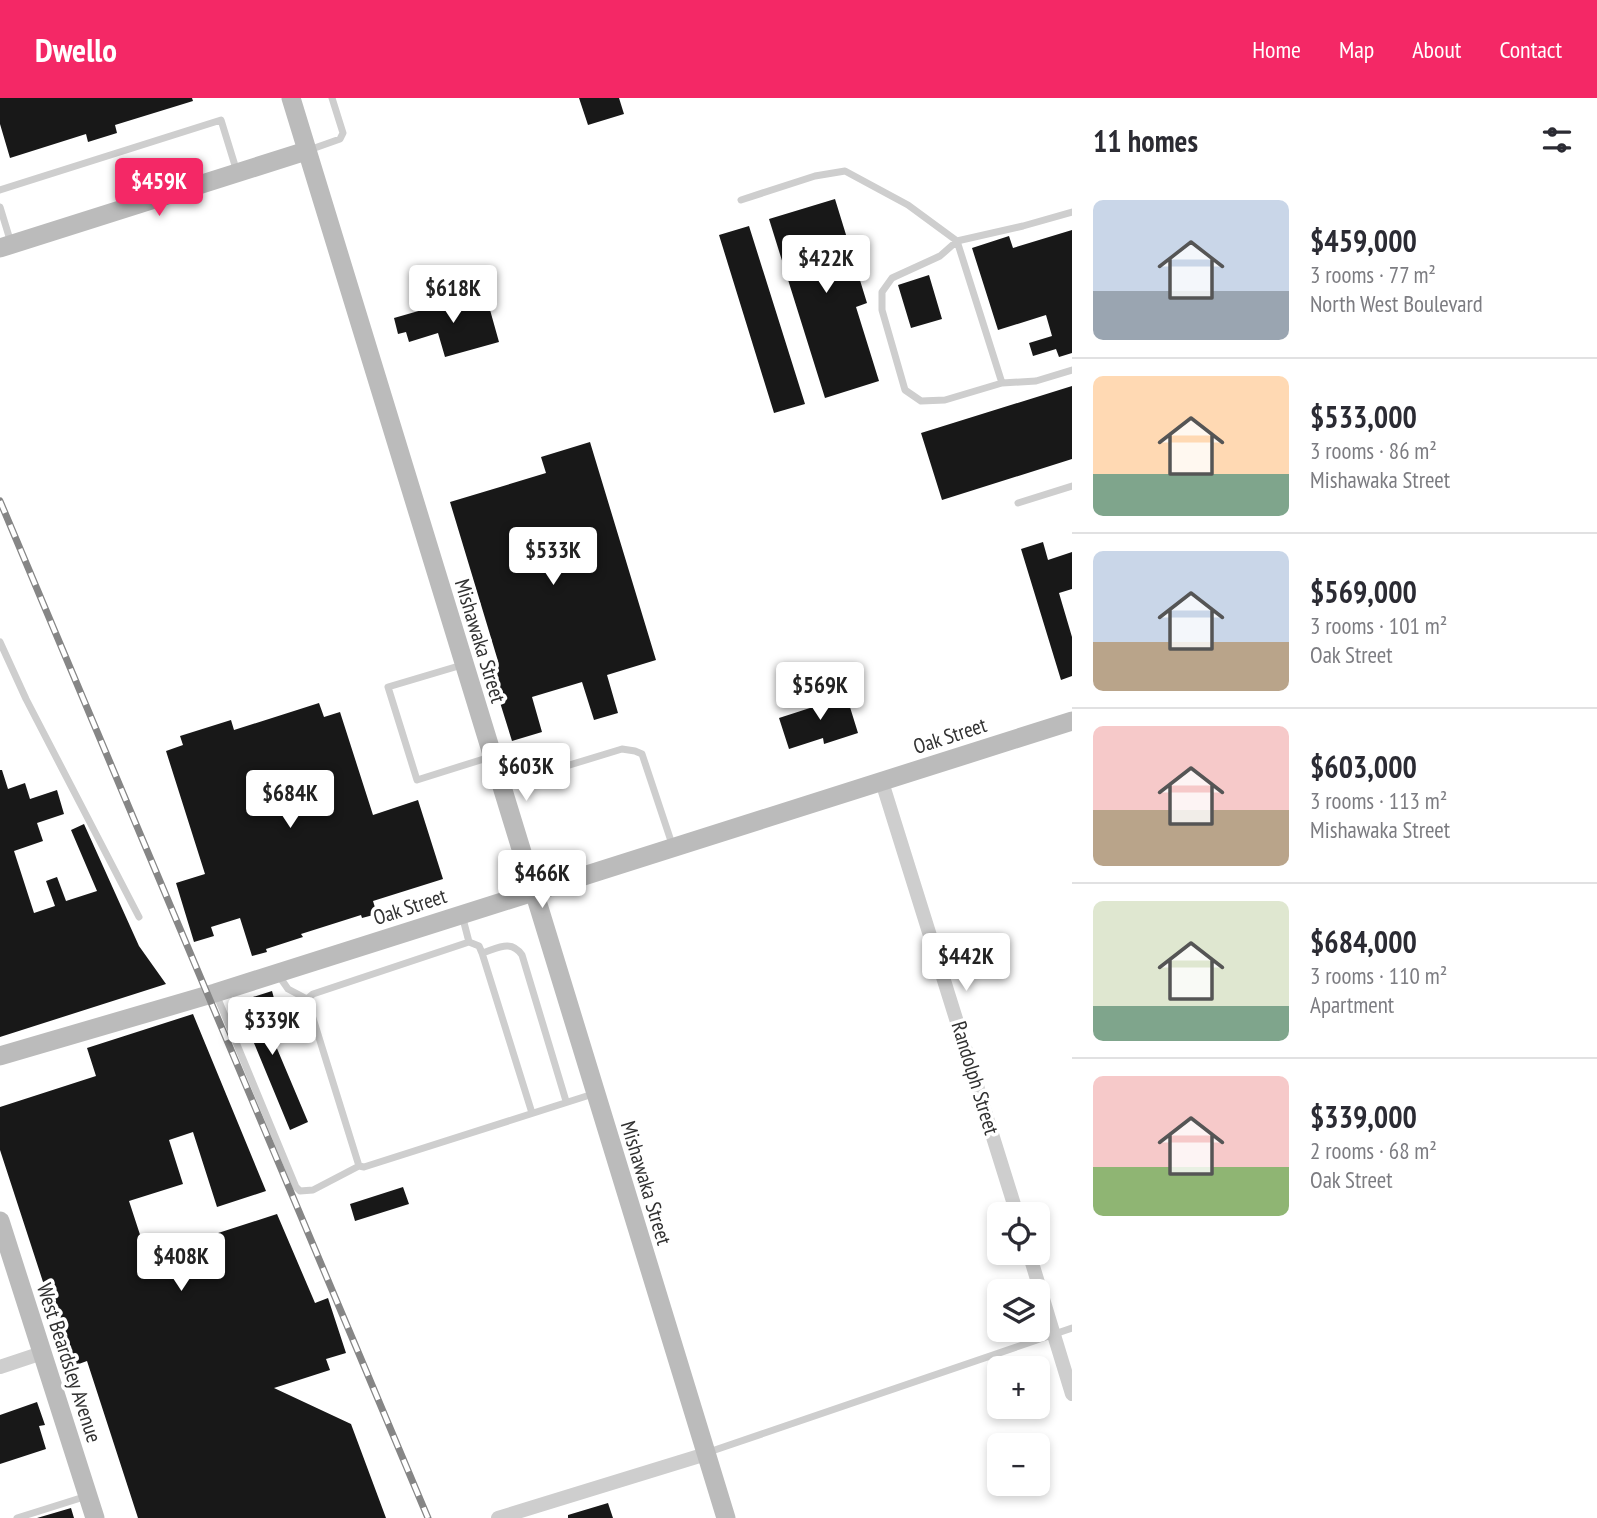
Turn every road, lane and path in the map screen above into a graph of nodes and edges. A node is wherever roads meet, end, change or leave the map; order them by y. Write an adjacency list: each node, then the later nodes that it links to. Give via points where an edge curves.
1 (290, 98): 3 (street, Mishawaka Street)
2 (332, 98): 3 (lane, via 343,133 340,139)
3 (306, 151): 4 (street); 16 (street, Mishawaka Street)
4 (237, 173): 5 (lane, via 222,120); 10 (street)
5 (0, 190)
6 (741, 200): 9 (lane, via 845,171 908,205)
7 (0, 207): 10 (lane)
8 (1072, 212): 9 (lane)
9 (957, 241): 12 (lane); 12 (lane, via 940,256 892,278 882,292 882,310 905,390 921,401 945,400)
10 (6, 246)
11 (1072, 370): 12 (lane)
12 (1002, 383)
13 (1072, 486): 14 (lane)
14 (1018, 503)
15 (0, 642): 24 (lane)
16 (463, 665): 18 (street, Mishawaka Street); 18 (lane, via 388,687 417,780)
17 (1072, 721): 20 (street, Oak Street)
18 (491, 757): 22 (street, Mishawaka Street)
19 (540, 774): 21 (lane, via 622,749 642,754)
20 (881, 782): 21 (street, Oak Street); 35 (street, Randolph Street)
21 (673, 848): 22 (street, Oak Street)
22 (532, 892): 23 (street, Oak Street); 31 (street, Mishawaka Street)
23 (462, 914): 25 (lane); 27 (street, Oak Street)
24 (139, 918)
25 (469, 942): 26 (lane); 29 (lane)
26 (482, 953): 32 (lane, via 509,944 522,955); 33 (lane)
27 (276, 973): 28 (street, Oak Street); 29 (lane, via 288,989)
28 (215, 993): 30 (street, Oak Street); 34 (lane, via 296,1187 313,1190)
29 (307, 999): 34 (lane)
30 (0, 1056)
31 (594, 1093): 32 (lane); 43 (street, Mishawaka Street)
32 (566, 1101): 33 (lane)
33 (532, 1112): 34 (lane)
34 (359, 1166)
35 (1013, 1202)
36 (0, 1221): 40 (street, West Beardsley Avenue)
37 (1033, 1265): 39 (street)
38 (1072, 1328): 39 (lane)
39 (1054, 1333): 42 (street); 43 (lane)
40 (42, 1353): 41 (street); 44 (street, West Beardsley Avenue)
41 (0, 1367)
42 (1072, 1394)
43 (706, 1454): 47 (street); 48 (street, Mishawaka Street)
44 (88, 1496): 45 (lane); 46 (street, West Beardsley Avenue)
45 (18, 1518)
46 (95, 1518)
47 (498, 1518)
48 (726, 1518)

